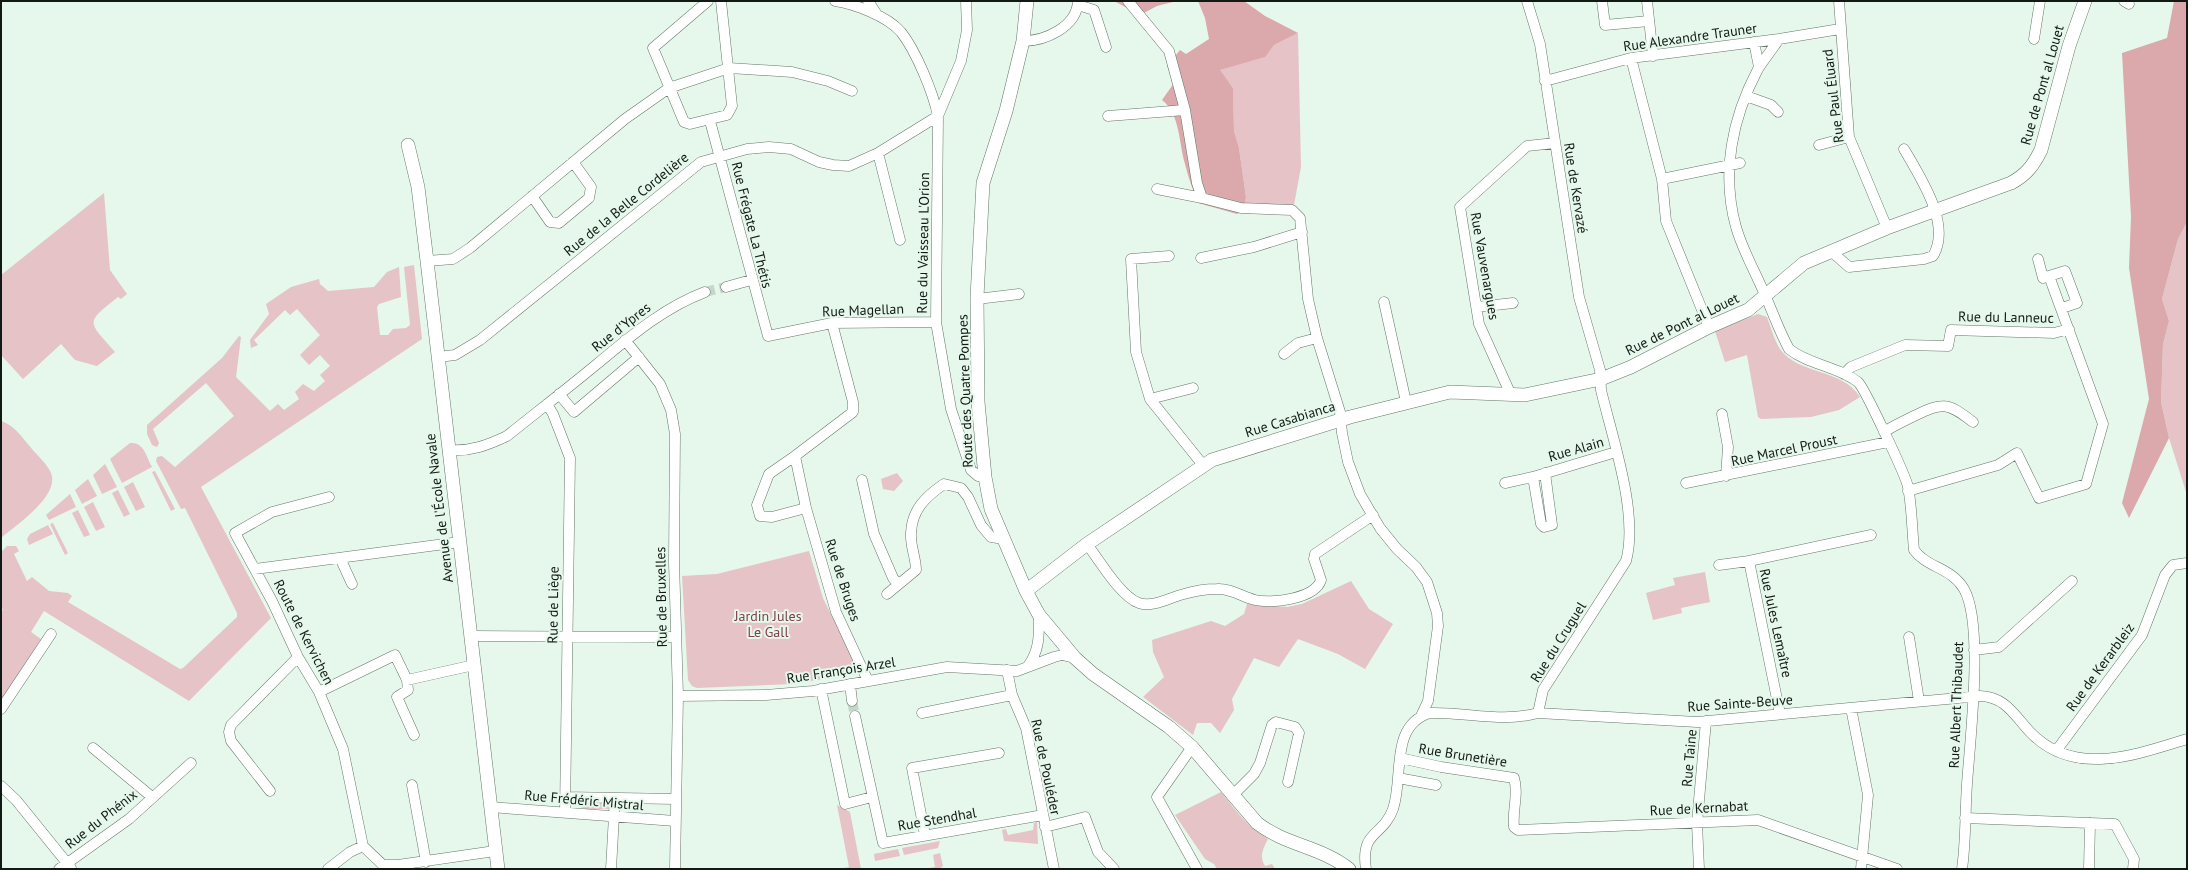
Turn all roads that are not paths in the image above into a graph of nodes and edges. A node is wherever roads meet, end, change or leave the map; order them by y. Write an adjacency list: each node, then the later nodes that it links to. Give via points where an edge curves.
1 (708, 1): 28 (street, via 653,48)
2 (721, 1): 26 (street)
3 (838, 1): 15 (street)
4 (868, 1): 15 (street)
5 (966, 1): 33 (street, Rue du Vaisseau L'Orion, via 967,30 961,61)
6 (1027, 1): 20 (street, Route des Quatre Pompes)
7 (1128, 1): 31 (street, via 1169,51)
8 (1527, 1): 27 (street, Rue de Kervazé, via 1540,44)
9 (1602, 1): 16 (street, via 1605,25)
10 (1647, 1): 16 (street)
11 (1839, 1): 17 (street, Rue Paul Éluard)
12 (2040, 1): 19 (street)
13 (2085, 1): 50 (street, Rue de Pont al Louet, via 2069,46 2041,150 2034,164 2024,176 2011,183)
14 (1078, 3): 20 (street, via 1064,27 1033,41); 22 (street, via 1094,10)
15 (876, 13): 33 (street, via 900,31 917,60 935,100)
16 (1649, 21): 23 (street)
17 (1840, 29): 18 (street, Rue Alexandre Trauner); 36 (street, Rue Paul Éluard)
18 (1779, 39): 21 (street, Rue Alexandre Trauner); 25 (street, Rue Albert Thibaudet)
19 (2034, 39)
20 (1023, 41): 65 (street, Route des Quatre Pompes, via 1006,111 983,183)
21 (1754, 42): 23 (street, Rue Alexandre Trauner); 25 (street)
22 (1106, 47)
23 (1653, 56): 24 (street, Rue Alexandre Trauner)
24 (1631, 58): 27 (street, Rue Alexandre Trauner); 46 (street)
25 (1759, 67): 30 (street, Rue Albert Thibaudet)
26 (729, 68): 28 (street); 29 (street, via 792,72 828,81); 35 (street, via 732,106 727,115)
27 (1545, 81): 37 (street, Rue de Kervazé)
28 (669, 88): 35 (street, via 684,122 690,124); 43 (street, via 625,119)
29 (852, 91)
30 (1746, 96): 32 (street, via 1770,105); 45 (street, Rue Albert Thibaudet, via 1733,132)
31 (1185, 110): 34 (street); 49 (street, via 1197,183)
32 (1778, 112)
33 (938, 116): 41 (street, Rue de la Belle Cordelière); 70 (street, Rue du Vaisseau L'Orion)
34 (1108, 116)
35 (710, 121): 42 (street, Rue Frégate La Thétis)
36 (1849, 137): 38 (street); 51 (street, Rue Paul Éluard)
37 (1555, 143): 68 (street, Rue Vauvenargues, via 1527,146 1460,207); 81 (street, Rue de Kervazé, via 1579,298)
38 (1819, 144)
39 (408, 145): 58 (street, Avenue de l'École Navale, via 418,187)
40 (1904, 149): 50 (street)
41 (878, 153): 42 (street, Rue de la Belle Cordelière, via 849,166 833,166 791,149 769,147); 53 (street)
42 (720, 155): 60 (street, Rue Frégate La Thétis); 79 (street, Rue de la Belle Cordelière, via 701,162 675,181 480,340 455,355)
43 (573, 162): 48 (street); 48 (street, via 591,187 589,198 559,223 550,222)
44 (1740, 163): 45 (street)
45 (1728, 167): 46 (street); 64 (street, Rue Albert Thibaudet, via 1736,227)
46 (1662, 179): 72 (street, via 1666,221)
47 (1156, 189): 49 (street)
48 (532, 196): 58 (street, via 453,259)
49 (1202, 198): 52 (street, via 1242,208 1292,210 1300,218)
50 (1936, 210): 51 (street, Rue de Pont al Louet); 54 (street, via 1938,248 1933,256 1849,266)
51 (1887, 228): 54 (street, Rue de Pont al Louet)
52 (1302, 232): 56 (street, via 1254,247); 75 (street, via 1308,298)
53 (900, 240)
54 (1832, 252): 64 (street, Rue de Pont al Louet, via 1804,263)
55 (1169, 256): 85 (street, via 1131,259 1136,352)
56 (1201, 258)
57 (2038, 260): 59 (street, Rue du Lanneuc, via 2043,278)
58 (427, 261): 79 (street, Avenue de l'École Navale)
59 (2049, 276): 69 (street, Rue du Lanneuc); 69 (street, via 2065,270 2076,303)
60 (751, 280): 61 (street); 74 (street, Rue Frégate La Thétis)
61 (726, 287)
62 (705, 292): 76 (street, Rue d'Ypres, via 684,300 660,314)
63 (1019, 294): 65 (street, Route des Quatre Pompes)
64 (1765, 294): 72 (street, Rue de Pont al Louet, via 1748,310); 80 (street, Rue Albert Thibaudet, via 1789,350)
65 (977, 300): 99 (street, Route des Quatre Pompes, via 978,402)
66 (1384, 302): 86 (street)
67 (1513, 303): 68 (street)
68 (1477, 307): 84 (street, Rue Vauvenargues, via 1479,324)
69 (2062, 308): 73 (street, Rue du Lanneuc)
70 (936, 322): 71 (street, Rue Magellan); 99 (street, Rue du Vaisseau L'Orion, via 951,409 971,470 978,476)
71 (832, 323): 74 (street, Rue Magellan); 95 (street, via 853,402 853,412)
72 (1709, 327): 81 (street, Rue de Pont al Louet, via 1632,367)
73 (2069, 329): 80 (street, Rue du Lanneuc, via 2054,333 1951,330 1948,346 1905,345 1851,367); 104 (street, Rue du Lanneuc, via 2103,424 2086,484 2039,498 2017,453 1998,464)
74 (768, 336)
75 (1317, 338): 77 (street, via 1298,343); 89 (street, via 1340,412)
76 (625, 340): 78 (street, Rue de Bruxelles); 83 (street, Rue d'Ypres)
77 (1284, 354)
78 (639, 357): 83 (street, via 574,412); 126 (street, Rue de Bruxelles, via 660,384 671,410 675,434)
79 (438, 358): 93 (street, Avenue de l'École Navale)
80 (1844, 374): 91 (street, Rue Albert Thibaudet, via 1859,383)
81 (1601, 379): 84 (street, Rue Casabianca, via 1541,392); 94 (street, Rue du Cruguel, via 1601,390)
82 (1193, 388): 85 (street)
83 (559, 394): 87 (street, Rue d'Ypres)
84 (1511, 395): 86 (street, Rue Casabianca, via 1450,392)
85 (1150, 399): 96 (street)
86 (1406, 402): 89 (street, Rue Casabianca)
87 (547, 404): 93 (street, Rue d'Ypres, via 507,436 485,446 458,451); 125 (street, Rue de Liège, via 570,458)
88 (1722, 414): 98 (street, via 1728,447)
89 (1340, 421): 96 (street, Rue Casabianca, via 1264,442); 107 (street, via 1348,462 1360,494)
90 (1973, 422): 91 (street, via 1957,410 1947,406 1935,406)
91 (1884, 432): 92 (street, Rue Albert Thibaudet)
92 (1888, 442): 98 (street, Rue Marcel Proust); 104 (street, Rue Albert Thibaudet, via 1908,485)
93 (448, 450): 110 (street, Avenue de l'École Navale)
94 (1616, 452): 97 (street, Rue Alain); 149 (street, Rue du Cruguel, via 1628,502 1627,556 1543,690)
95 (795, 456): 106 (street, Rue de Bruges); 106 (street, via 769,474 757,505 758,510 760,516 772,516)
96 (1202, 465): 111 (street, Rue Casabianca)
97 (1545, 473): 100 (street, Rue Alain); 100 (street, Rue Alain, via 1552,525 1544,527 1541,524)
98 (1726, 476): 102 (street, Rue Marcel Proust)
99 (985, 477): 109 (street, Route des Quatre Pompes, via 991,509)
100 (1533, 477): 103 (street, Rue Alain)
101 (862, 480): 119 (street, via 874,534)
102 (1686, 483)
103 (1505, 484)
104 (1908, 491): 128 (street, Rue Albert Thibaudet, via 1914,550 1918,556 1947,570 1964,589 1970,602)
105 (329, 497): 116 (street, Route de Kervichen, via 272,512 235,533)
106 (806, 508): 135 (street, Rue de Bruges, via 836,612)
107 (1372, 515): 111 (street, via 1315,554 1314,559 1321,580 1317,588 1305,595 1272,601 1255,600 1219,589 1185,593 1152,603 1139,603 1124,593); 143 (street, via 1397,549 1427,582 1434,600 1438,626)
108 (1871, 535): 113 (street, Rue Jules Lemaître)
109 (1004, 538): 119 (street, via 991,537 981,525 961,488 944,484 926,496 915,512 911,534 916,570); 120 (street, Route des Quatre Pompes)
110 (460, 542): 112 (street); 124 (street, Avenue de l'École Navale)
111 (1087, 544): 120 (street, Rue Casabianca)
112 (340, 558): 116 (street); 118 (street)
113 (1749, 561): 115 (street, Rue Jules Lemaître); 150 (street, Rue Jules Lemaître)
114 (2187, 563): 158 (street, Rue de Kerarbleiz, via 2173,565 2165,575 2142,635)
115 (1719, 565)
116 (255, 569): 129 (street, Route de Kervichen)
117 (2072, 581): 128 (street, via 1999,647)
118 (352, 584)
119 (898, 584): 121 (street)
120 (1026, 591): 122 (street, Route des Quatre Pompes)
121 (887, 594)
122 (1039, 615): 130 (street, Route des Quatre Pompes); 132 (street, via 1038,644)
123 (52, 634): 145 (street)
124 (471, 636): 125 (street); 131 (street, Avenue de l'École Navale)
125 (566, 637): 126 (street); 171 (street, Rue de Liège)
126 (676, 637): 140 (street, Rue de Bruxelles)
127 (1909, 637): 144 (street)
128 (1974, 650): 141 (street, Rue Albert Thibaudet)
129 (298, 656): 138 (street, Route de Kervichen); 167 (street, via 241,714 229,732 231,741)
130 (1076, 658): 132 (street, via 1062,655 1038,661); 156 (street, Route des Quatre Pompes)
131 (474, 665): 134 (street); 174 (street, Avenue de l'École Navale)
132 (1027, 668): 133 (street, via 1017,671)
133 (1006, 670): 135 (street, Rue François Arzel, via 947,668); 139 (street, Rue de Pouléder)
134 (407, 680): 138 (street, via 395,655); 154 (street, via 408,690 397,697)
135 (868, 681): 136 (street, Rue François Arzel)
136 (850, 684): 137 (street, Rue François Arzel); 142 (street)
137 (821, 690): 140 (street, Rue François Arzel, via 766,695); 170 (street, via 845,804)
138 (319, 692): 185 (street, Route de Kervichen, via 343,749)
139 (1012, 695): 147 (street); 176 (street, Rue de Pouléder, via 1026,728)
140 (678, 696): 173 (street, Rue de Bruxelles)
141 (1972, 697): 144 (street, Rue Sainte-Beuve); 158 (street, Rue Sainte-Beuve, via 1993,696 2019,717 2041,742); 178 (street, Rue Albert Thibaudet)
142 (852, 701)
143 (1428, 701): 148 (street); 152 (street)
144 (1919, 701): 146 (street, Rue Sainte-Beuve)
145 (1, 708)
146 (1851, 708): 150 (street, Rue Sainte-Beuve); 187 (street, via 1868,795)
147 (922, 713)
148 (1440, 713): 149 (street, via 1521,718); 152 (street)
149 (1538, 713): 153 (street, Rue Sainte-Beuve)
150 (1780, 714): 153 (street, Rue Sainte-Beuve)
151 (855, 716): 170 (street, Rue Stendhal)
152 (1421, 716): 160 (street, via 1408,728)
153 (1706, 721): 180 (street, Rue Taine)
154 (414, 735)
155 (2187, 739): 158 (street, Rue Sainte-Beuve, via 2134,756 2115,759 2083,759)
156 (1192, 747): 168 (street, Route des Quatre Pompes); 196 (street, via 1157,797)
157 (93, 748): 169 (street, Rue du Phénix)
158 (2056, 751)
159 (999, 752): 184 (street, via 912,768)
160 (1400, 758): 162 (street); 183 (street, Rue Brunetière, via 1514,778 1517,786 1513,820 1514,827)
161 (191, 763): 169 (street, Rue du Phénix)
162 (1398, 778): 165 (street); 198 (street, via 1391,816 1367,842 1364,853)
163 (1288, 782): 168 (street, via 1299,733 1295,727 1276,722 1272,725 1254,774)
164 (412, 785): 188 (street)
165 (1436, 785)
166 (1, 786): 189 (street, via 16,800)
167 (270, 791)
168 (1232, 796): 197 (street, Route des Quatre Pompes, via 1268,832 1336,859)
169 (152, 797): 189 (street, Rue du Phénix, via 129,819)
170 (872, 797): 184 (street, Rue Stendhal, via 882,843)
171 (565, 798): 172 (street, Rue Frédéric Mistral); 175 (street, Rue de Liège)
172 (615, 798): 173 (street, Rue Frédéric Mistral); 177 (street)
173 (676, 799): 179 (street, Rue de Bruxelles)
174 (490, 807): 175 (street, Rue Frédéric Mistral); 186 (street, Avenue de l'École Navale)
175 (565, 812): 177 (street, Rue Frédéric Mistral)
176 (1043, 815): 182 (street, Rue de Pouléder); 184 (street, Rue Stendhal)
177 (614, 816): 179 (street, Rue Frédéric Mistral); 192 (street)
178 (1965, 818): 181 (street); 202 (street, Rue Albert Thibaudet)
179 (675, 821): 193 (street, Rue de Bruxelles)
180 (1697, 823): 183 (street, Rue de Kernabat); 187 (street, Rue de Kernabat, via 1758,820); 199 (street, Rue Taine)
181 (2090, 823): 203 (street); 204 (street, via 2115,824 2134,859)
182 (1045, 827): 194 (street, Rue de Pouléder); 195 (street, via 1085,817 1098,852)
183 (1518, 830)
184 (925, 835)
185 (364, 846): 188 (street, via 384,865); 190 (street, via 350,852)
186 (495, 851): 188 (street); 191 (street, Avenue de l'École Navale)
187 (1862, 856): 200 (street); 201 (street, Rue de Kernabat)
188 (426, 862)
189 (66, 867)
190 (328, 869)
191 (498, 869)
192 (611, 869)
193 (675, 869)
194 (1054, 869)
195 (1114, 869)
196 (1197, 869)
197 (1349, 869)
198 (1366, 869)
199 (1699, 869)
200 (1861, 869)
201 (1897, 869)
202 (1962, 869)
203 (2089, 869)
204 (2133, 869)

